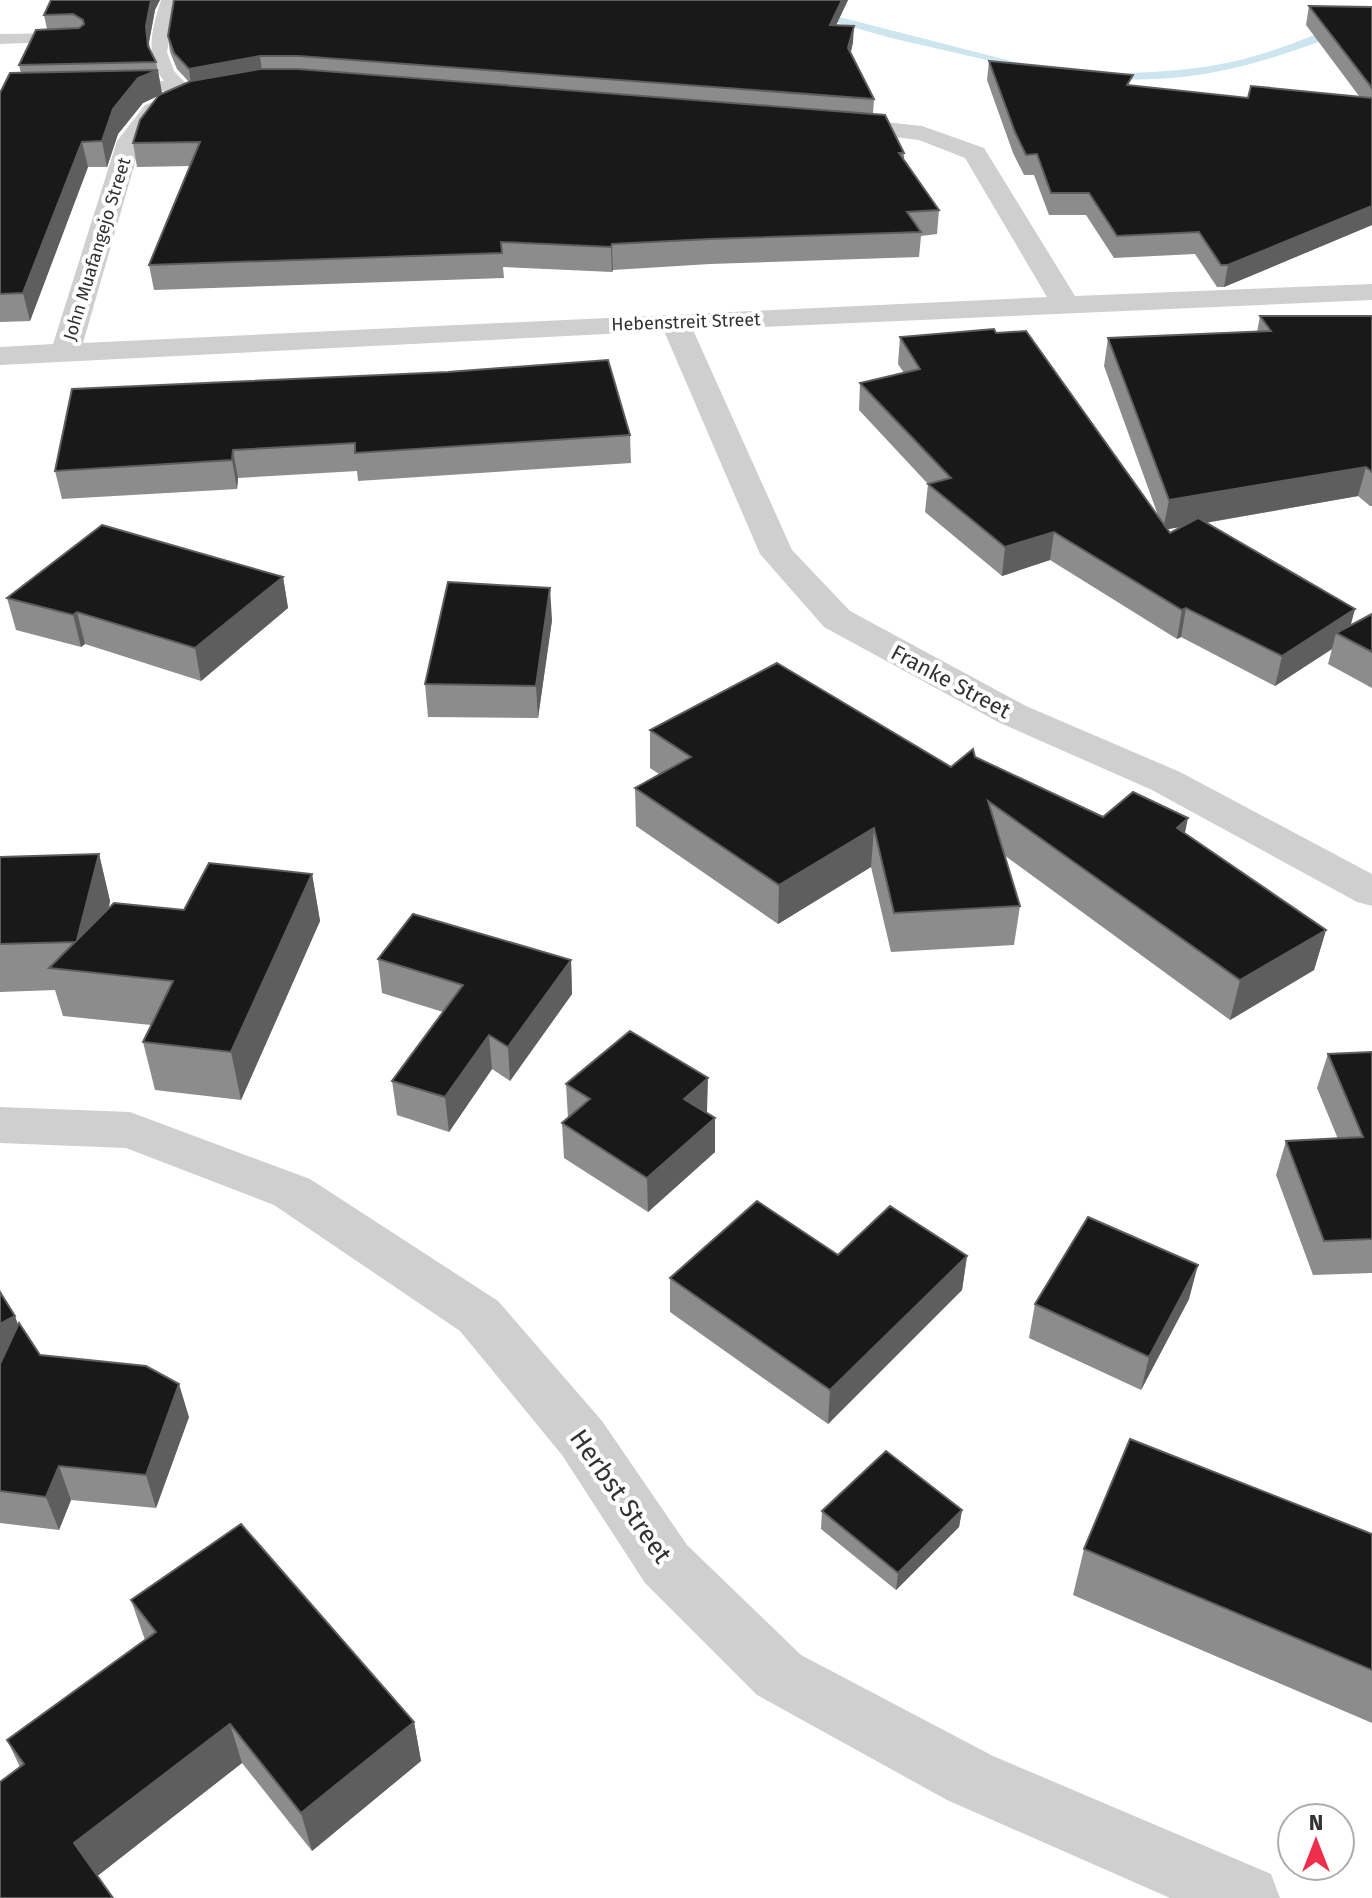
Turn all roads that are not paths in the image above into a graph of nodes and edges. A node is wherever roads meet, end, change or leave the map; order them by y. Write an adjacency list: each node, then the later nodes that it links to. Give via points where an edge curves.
1 (169, 0): 5 (lane, via 156,45 169,80)
2 (76, 38): 3 (lane)
3 (0, 39)
4 (103, 88): 5 (lane)
5 (192, 90): 10 (street, John Muafangejo Street, via 153,110 129,141)
6 (811, 121): 8 (street, via 903,128 975,153)
7 (1372, 292): 8 (street, Hebenstreit Street)
8 (1067, 307): 9 (street, Hebenstreit Street)
9 (675, 322): 10 (street, Hebenstreit Street); 12 (street, Franke Street, via 777,554 837,619 1012,714 1166,781)
10 (65, 353): 11 (street, Hebenstreit Street)
11 (0, 356)
12 (1372, 892)
13 (0, 1125): 14 (street, Herbst Street, via 130,1130 292,1192 479,1316 582,1438 666,1564 779,1675 970,1778)
14 (1247, 1898)

